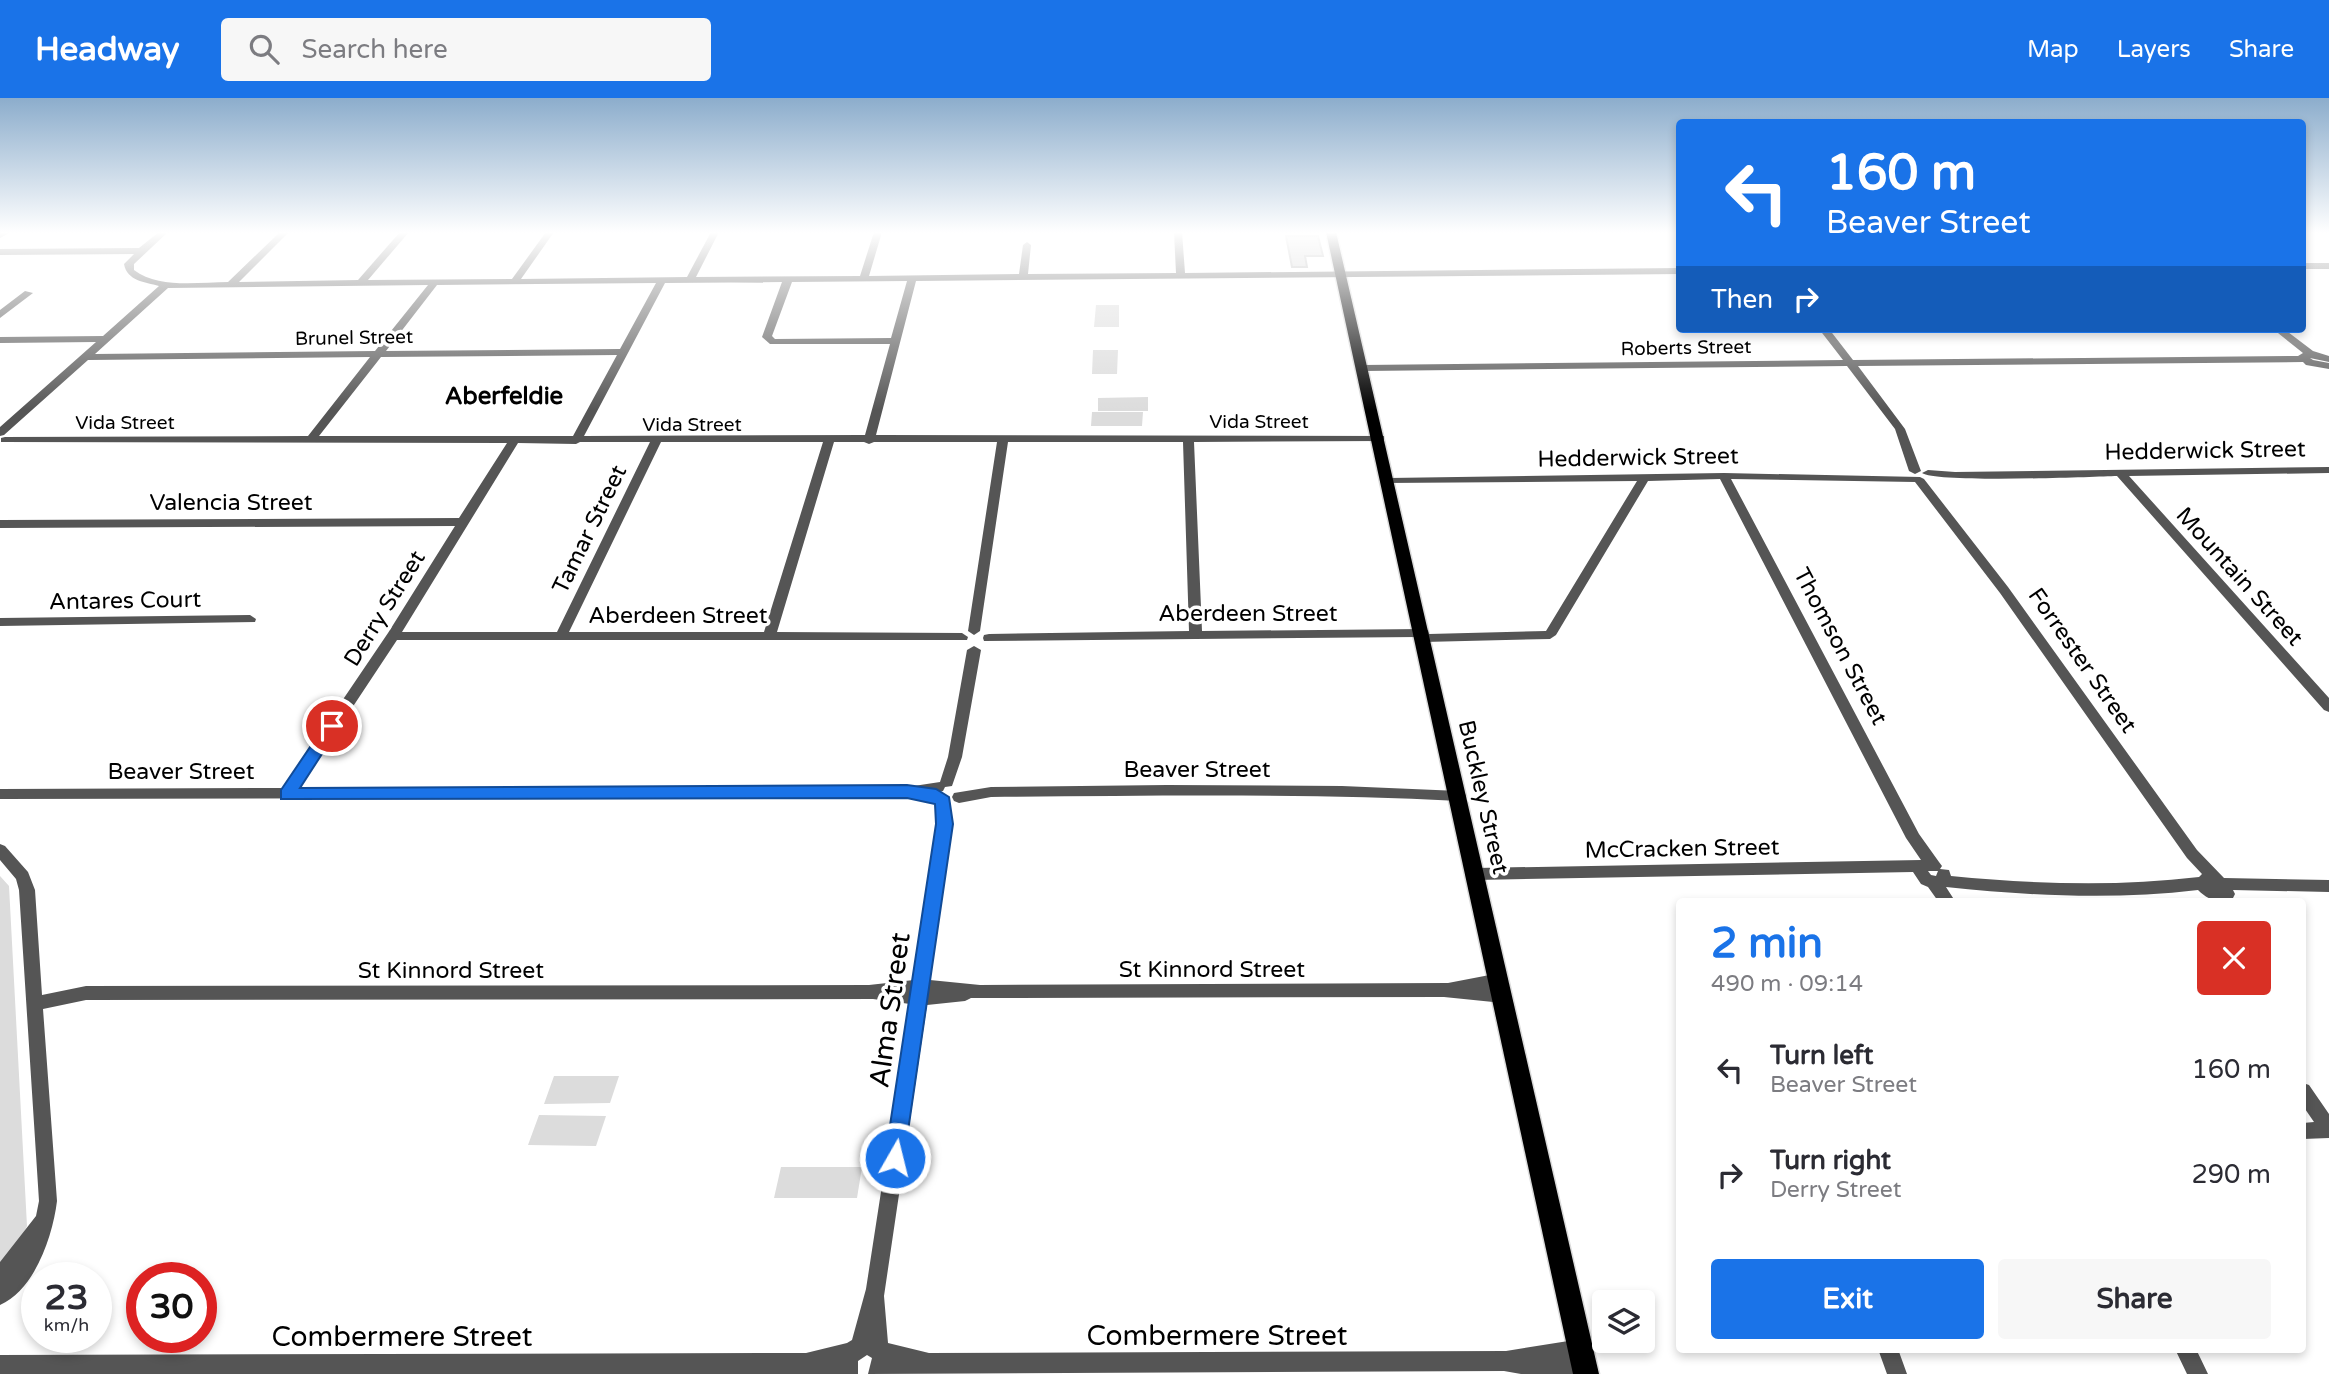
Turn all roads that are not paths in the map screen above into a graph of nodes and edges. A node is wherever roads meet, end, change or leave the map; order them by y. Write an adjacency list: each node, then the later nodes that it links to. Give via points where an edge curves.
1 (159, 292): 11 (street)
2 (428, 292): 15 (street)
3 (657, 292): 14 (street)
4 (783, 292): 13 (street, via 766,337 773,342)
5 (908, 292): 13 (street)
6 (1345, 292): 20 (main road, Buckley Street)
7 (28, 293): 8 (street)
8 (0, 315)
9 (1827, 333): 18 (street, Forrester Street)
10 (2282, 333): 16 (street)
11 (106, 339): 12 (street); 17 (street)
12 (0, 340)
13 (895, 341): 30 (street)
14 (623, 352): 15 (street, Brunel Street); 27 (street)
15 (380, 354): 17 (street, Brunel Street); 22 (street)
16 (2306, 356): 18 (street, Roberts Street); 19 (street)
17 (85, 357): 21 (street)
18 (1849, 363): 20 (street, Roberts Street); 35 (street, Forrester Street, via 1900,429)
19 (2328, 363)
20 (1363, 368): 23 (main road, Buckley Street)
21 (1, 438): 22 (street, Vida Street)
22 (312, 438): 26 (street, Vida Street)
23 (1380, 438): 24 (street, Vida Street); 37 (main road, Buckley Street)
24 (1188, 439): 25 (street, Vida Street); 44 (street)
25 (1003, 440): 30 (street, Vida Street); 43 (street)
26 (513, 441): 27 (street, Vida Street); 39 (street, Derry Street)
27 (576, 441): 28 (street, Vida Street)
28 (656, 441): 29 (street, Vida Street); 46 (street, Tamar Street)
29 (829, 441): 30 (street, Vida Street); 48 (street)
30 (869, 441)
31 (2315, 470): 32 (street, Hedderwick Street); 33 (street, Hedderwick Street); 38 (street)
32 (2329, 470)
33 (2119, 472): 35 (street, Hedderwick Street); 51 (street, Mountain Street)
34 (1724, 476): 35 (street, Hedderwick Street); 36 (street, Hedderwick Street); 58 (street, Thomson Street)
35 (1922, 476): 60 (street, Forrester Street)
36 (1644, 478): 37 (street, Hedderwick Street); 47 (street, Aberdeen Street, via 1550,635)
37 (1389, 481): 47 (main road, Buckley Street)
38 (2329, 483)
39 (463, 522): 40 (street, Valencia Street); 45 (street, Derry Street)
40 (0, 524)
41 (250, 619): 42 (street, Antares Court)
42 (0, 622)
43 (968, 634): 48 (street, Aberdeen Street); 49 (street, via 984,632); 50 (street, via 963,646)
44 (1196, 634): 47 (street, Aberdeen Street); 49 (street, Aberdeen Street)
45 (393, 636): 46 (street, Aberdeen Street); 55 (street, Derry Street)
46 (561, 636): 48 (street, Aberdeen Street)
47 (1423, 636): 52 (main road, Buckley Street)
48 (769, 637)
49 (989, 638): 50 (street, via 985,646)
50 (974, 650): 53 (street, Alma Street)
51 (2329, 707)
52 (1457, 790): 53 (street, Beaver Street); 57 (main road, Buckley Street)
53 (949, 792): 55 (street, Beaver Street); 63 (street, Alma Street)
54 (0, 794): 55 (street, Beaver Street)
55 (287, 794)
56 (0, 850): 64 (street, via 23,876 27,890)
57 (1476, 874): 58 (street, McCracken Street, via 1889,868); 62 (main road, Buckley Street)
58 (1933, 874): 60 (street, McCracken Street, via 1990,886 2050,890); 61 (street, Thomson Street)
59 (2329, 886): 60 (street, McCracken Street)
60 (2218, 890)
61 (1947, 898)
62 (1501, 988): 63 (street, St Kinnord Street); 75 (main road, Buckley Street)
63 (920, 992): 64 (street, St Kinnord Street, via 86,993); 73 (street, Alma Street, via 876,1289)
64 (34, 1004): 68 (street)
65 (2306, 1096): 67 (street)
66 (2306, 1130): 67 (street)
67 (2329, 1130)
68 (47, 1214): 69 (street); 70 (street, via 37,1250)
69 (0, 1278)
70 (0, 1295)
71 (1889, 1353): 78 (street)
72 (2187, 1353): 79 (street)
73 (861, 1357): 74 (street, Combermere Street); 76 (street, Combermere Street, via 804,1363); 77 (street, Alma Street, via 883,1363)
74 (931, 1363): 75 (street, Combermere Street, via 1504,1361 1553,1369); 77 (street, Combermere Street)
75 (1584, 1364)
76 (0, 1365)
77 (880, 1374)
78 (1897, 1374)
79 (2198, 1374)

